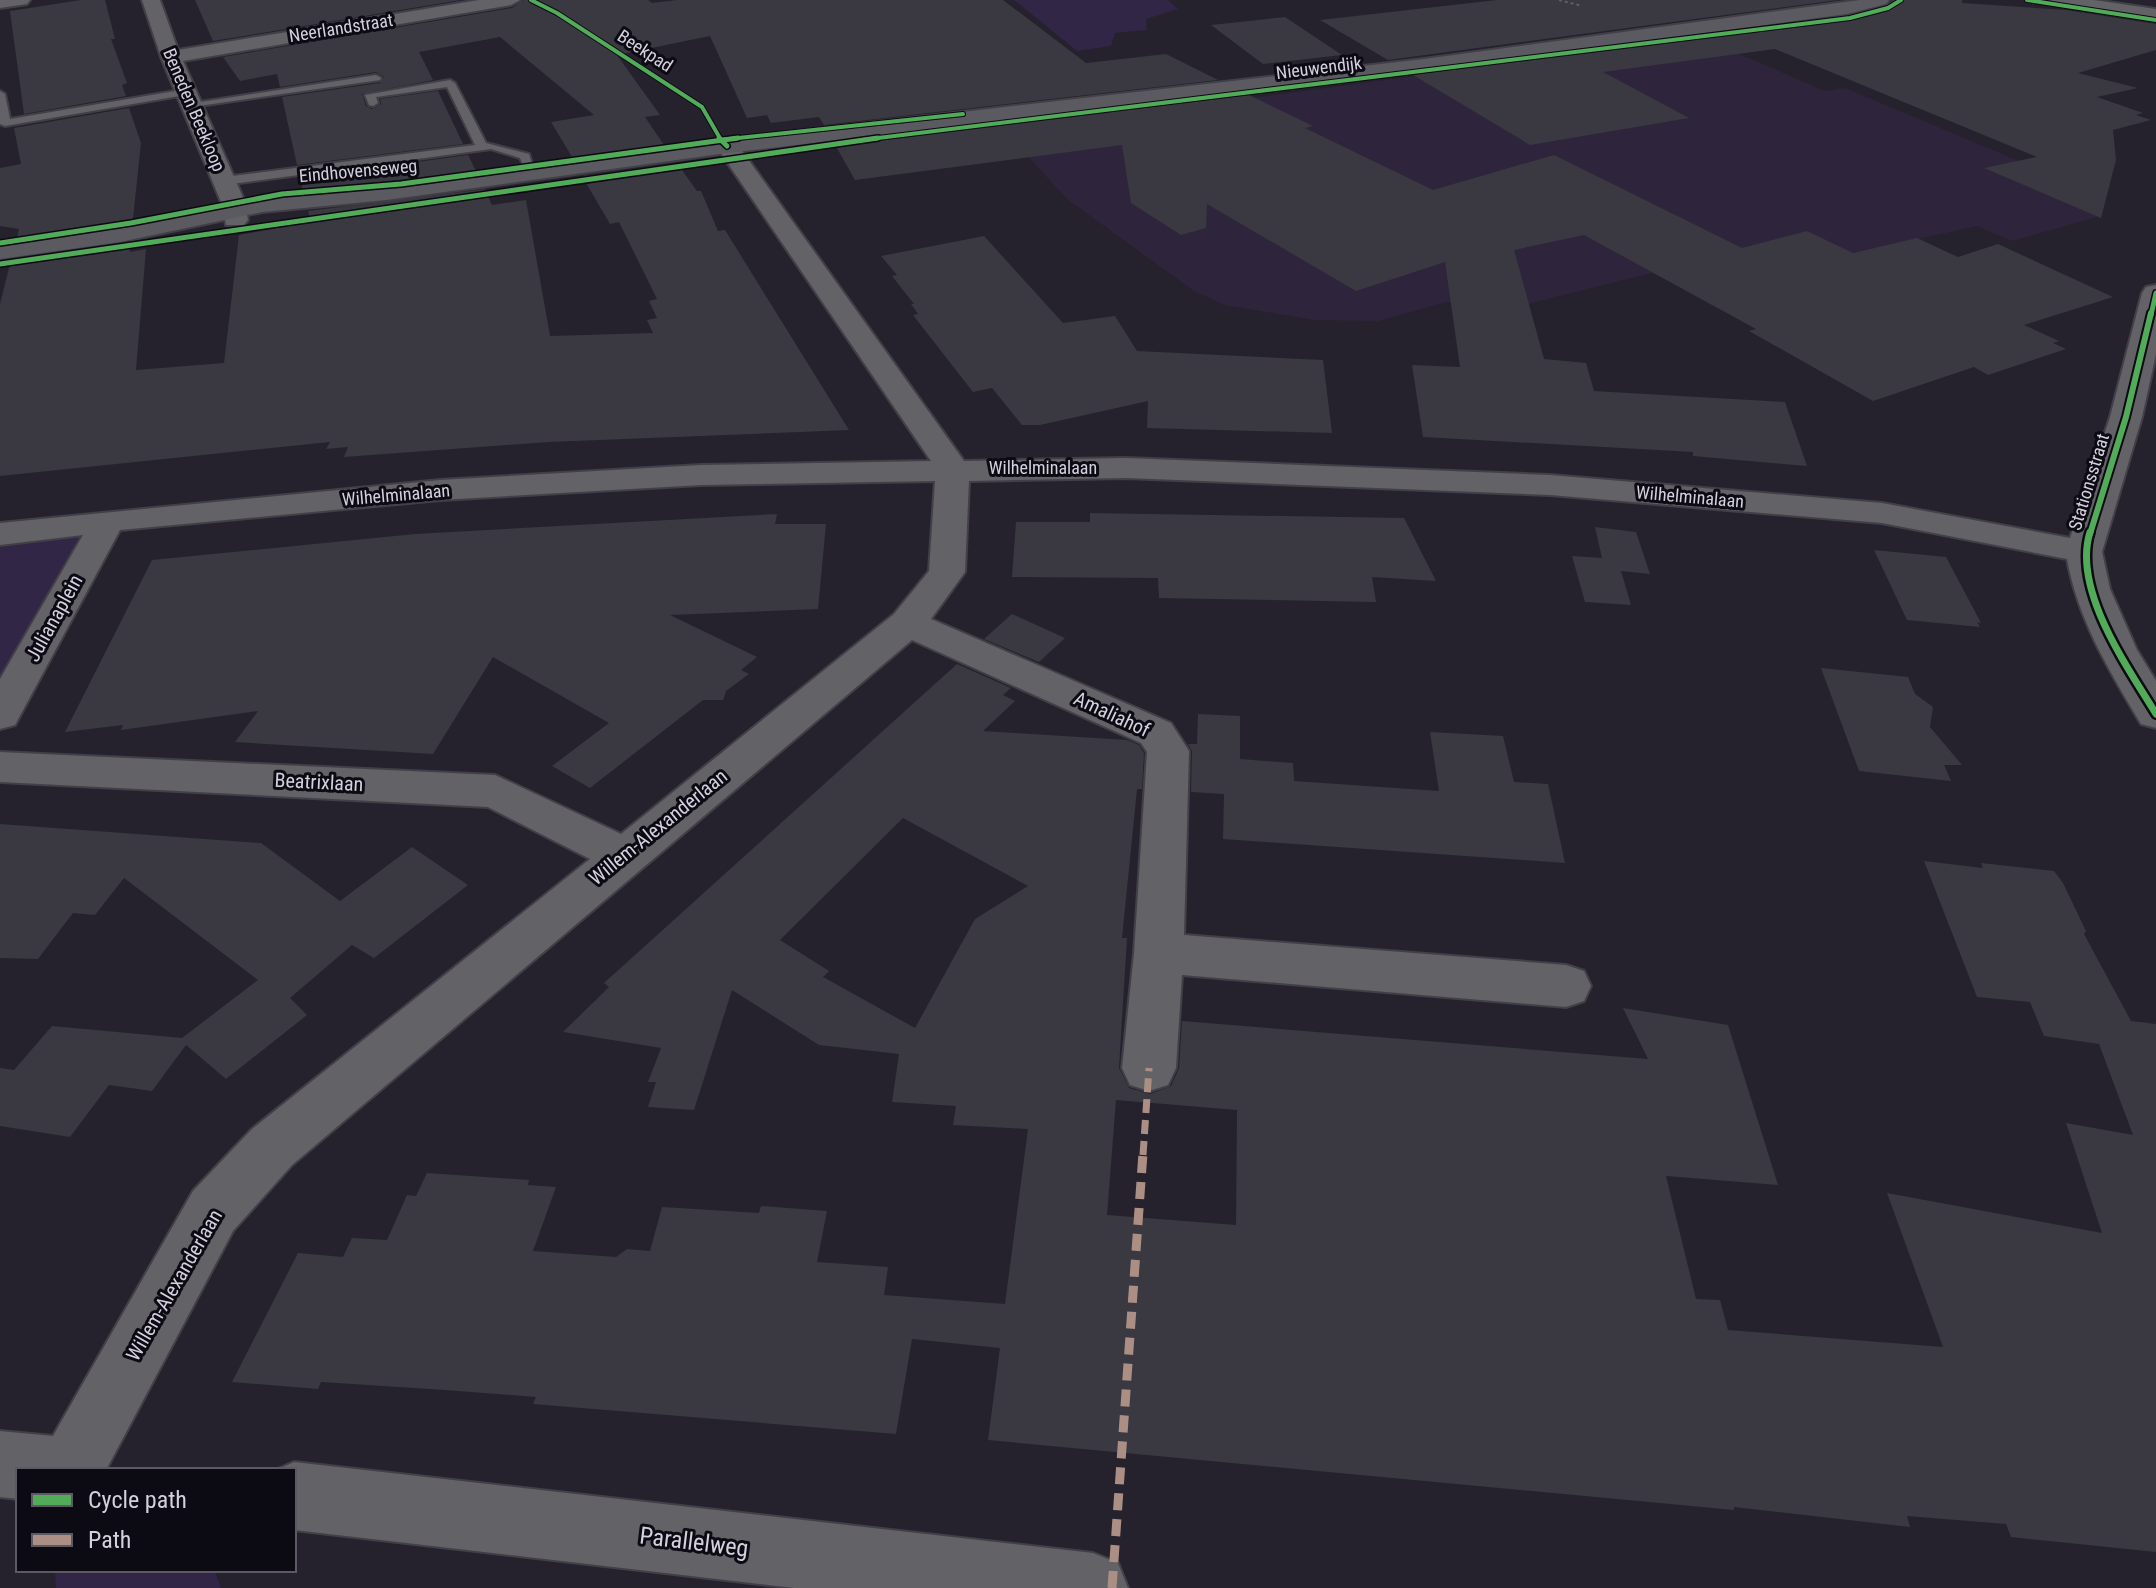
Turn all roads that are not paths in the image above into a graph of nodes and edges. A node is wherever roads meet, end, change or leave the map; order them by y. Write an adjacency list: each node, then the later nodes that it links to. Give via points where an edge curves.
1 (21, 0): 8 (street)
2 (151, 0): 11 (street, Beneden Beekloop)
3 (511, 0): 11 (street, Neerlandstraat)
4 (1880, 0): 7 (main road, Nieuwendijk)
5 (2059, 0): 9 (street)
6 (2074, 0): 9 (street)
7 (1852, 2): 17 (main road, Nieuwendijk, via 1808,15)
8 (0, 3)
9 (2094, 6): 10 (street)
10 (2156, 15)
11 (171, 57): 14 (street, Beneden Beekloop)
12 (376, 78): 14 (lane)
13 (0, 94): 14 (lane, via 5,123)
14 (189, 98): 19 (street, Beneden Beekloop)
15 (373, 103): 16 (lane, via 370,95 450,83)
16 (482, 147): 18 (lane, via 525,156); 19 (lane)
17 (730, 150): 18 (main road, Eindhovenseweg, via 639,166); 24 (street)
18 (532, 174): 20 (main road, Eindhovenseweg)
19 (224, 181): 20 (street, Beneden Beekloop)
20 (234, 215): 21 (main road, Eindhovenseweg)
21 (0, 251)
22 (2156, 293): 23 (street, Stationsstraat)
23 (2141, 420): 27 (street, Stationsstraat)
24 (953, 469): 25 (street, Wilhelminalaan, via 471,488); 27 (street, Wilhelminalaan, via 1126,468 1550,485 1882,513); 28 (street, Willem-Alexanderlaan, via 947,572)
25 (108, 521): 26 (street, Wilhelminalaan); 30 (street, Julianaplein)
26 (0, 534)
27 (2084, 552): 29 (street, Stationsstraat, via 2091,589 2117,650)
28 (908, 623): 32 (street, Willem-Alexanderlaan); 33 (street, Amaliahof, via 1156,733 1168,751)
29 (2156, 714)
30 (0, 715)
31 (0, 767): 32 (street, Beatrixlaan, via 495,791)
32 (623, 855): 38 (street, Willem-Alexanderlaan, via 272,1147 213,1211)
33 (1159, 953): 34 (street); 35 (street, Amaliahof)
34 (1566, 986)
35 (1149, 1068)
36 (0, 1464): 37 (street)
37 (45, 1468)
38 (68, 1468)
39 (296, 1496): 40 (street, Parallelweg)
40 (1093, 1588)

